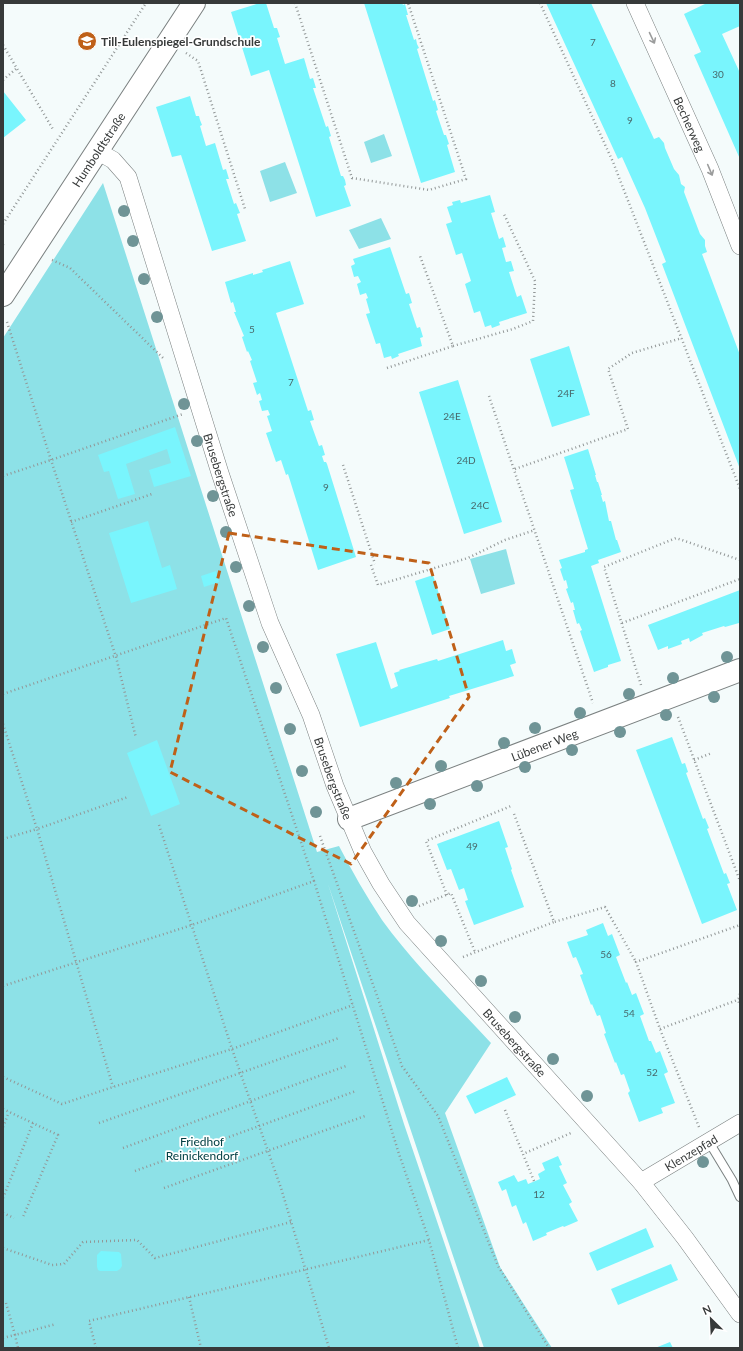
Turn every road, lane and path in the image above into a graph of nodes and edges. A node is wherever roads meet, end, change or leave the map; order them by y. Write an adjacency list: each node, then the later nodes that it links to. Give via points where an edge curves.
1 (146, 3): 15 (path)
2 (194, 3): 12 (street, Humboldtstraße)
3 (295, 3): 4 (path, via 352,178 429,190 466,178)
4 (408, 3)
5 (540, 3): 21 (path, via 613,162)
6 (635, 3): 16 (street, Becherweg, one-way to 16, via 710,169)
7 (3, 45): 9 (path)
8 (183, 52): 13 (path, via 198,61)
9 (17, 68): 10 (path); 11 (path)
10 (3, 80)
11 (54, 131)
12 (97, 150): 19 (street, Humboldtstraße); 26 (street, Brusebergstraße, via 113,160 128,177)
13 (245, 209)
14 (504, 214): 22 (path, via 535,281 533,321)
15 (3, 224)
16 (740, 246)
17 (420, 256): 22 (path)
18 (49, 258): 23 (path, via 70,268)
19 (3, 295)
20 (7, 322): 27 (path)
21 (682, 338): 29 (path, via 632,353 608,369 628,429); 31 (path)
22 (453, 346): 24 (path)
23 (165, 360)
24 (387, 368)
25 (489, 396): 29 (path)
26 (200, 408): 27 (path); 51 (street, Brusebergstraße, via 270,623 311,715)
27 (51, 460): 30 (path); 33 (path)
28 (343, 465): 34 (path, via 378,585 468,558 505,540)
29 (515, 469): 34 (path)
30 (3, 476)
31 (740, 489)
32 (152, 494): 33 (path)
33 (71, 522): 38 (path)
34 (535, 530): 43 (path)
35 (740, 560): 37 (path, via 676,538 604,567)
36 (740, 579): 37 (path)
37 (622, 623): 40 (path)
38 (116, 657): 41 (path); 45 (path); 56 (path, via 226,618)
39 (740, 670): 43 (street, Lübener Weg)
40 (641, 685)
41 (3, 694)
42 (676, 713): 47 (path)
43 (600, 723): 51 (street, Lübener Weg)
44 (3, 724): 53 (path)
45 (136, 738)
46 (712, 753): 47 (path)
47 (694, 760): 57 (path)
48 (128, 797): 53 (path)
49 (511, 806): 58 (path, via 426,841)
50 (514, 814): 60 (path)
51 (349, 819): 97 (street, Brusebergstraße, via 363,852 407,923)
52 (159, 825): 61 (path)
53 (37, 829): 55 (path); 65 (path)
54 (320, 836): 119 (path, via 402,1066 438,1116 498,1266)
55 (3, 839)
56 (314, 881): 61 (path); 70 (path)
57 (740, 881)
58 (447, 895): 59 (path); 63 (path, via 451,893)
59 (416, 907)
60 (554, 922): 63 (path); 66 (path, via 606,907)
61 (192, 925): 65 (path); 74 (path)
62 (740, 925): 66 (path)
63 (474, 952): 64 (path)
64 (463, 957)
65 (77, 962): 67 (path); 78 (path)
66 (636, 962): 72 (path)
67 (3, 986)
68 (740, 994): 69 (path)
69 (739, 999): 71 (path); 72 (path)
70 (353, 1005): 74 (path); 105 (path, via 399,1154)
71 (740, 1005)
72 (660, 1029): 91 (path)
73 (339, 1038): 76 (path)
74 (232, 1049): 76 (path); 78 (path)
75 (346, 1066): 80 (path)
76 (240, 1072): 80 (path); 86 (path)
77 (3, 1077): 78 (path, via 62,1104)
78 (114, 1087)
79 (356, 1091): 88 (path)
80 (250, 1101): 88 (path); 92 (path)
81 (3, 1109): 83 (path)
82 (505, 1110): 94 (path)
83 (9, 1112): 85 (path); 89 (path)
84 (365, 1116): 93 (path)
85 (33, 1123): 100 (path); 103 (path, via 58,1135)
86 (99, 1123)
87 (740, 1123): 91 (street, Klenzepfad)
88 (259, 1125): 93 (path); 95 (path)
89 (3, 1127)
90 (576, 1131): 94 (path)
91 (704, 1135): 97 (street, Klenzepfad); 99 (lane)
92 (123, 1148)
93 (268, 1151): 98 (path); 104 (path)
94 (523, 1154): 96 (path)
95 (135, 1171)
96 (534, 1181)
97 (641, 1182): 110 (street, Brusebergstraße)
98 (164, 1188)
99 (740, 1197)
100 (3, 1198)
101 (3, 1214): 102 (path)
102 (14, 1218)
103 (22, 1218)
104 (291, 1222): 106 (path, via 155,1258 137,1240 83,1242 64,1264 52,1265); 107 (path)
105 (429, 1240): 107 (path); 118 (path)
106 (3, 1248)
107 (306, 1269): 108 (path); 117 (path)
108 (189, 1297): 115 (path, via 89,1321); 116 (path)
109 (6, 1303): 112 (path)
110 (740, 1314)
111 (56, 1324): 112 (path)
112 (15, 1335): 113 (path); 114 (path)
113 (3, 1338)
114 (18, 1348)
115 (96, 1348)
116 (201, 1348)
117 (329, 1348)
118 (458, 1348)
119 (549, 1348)

